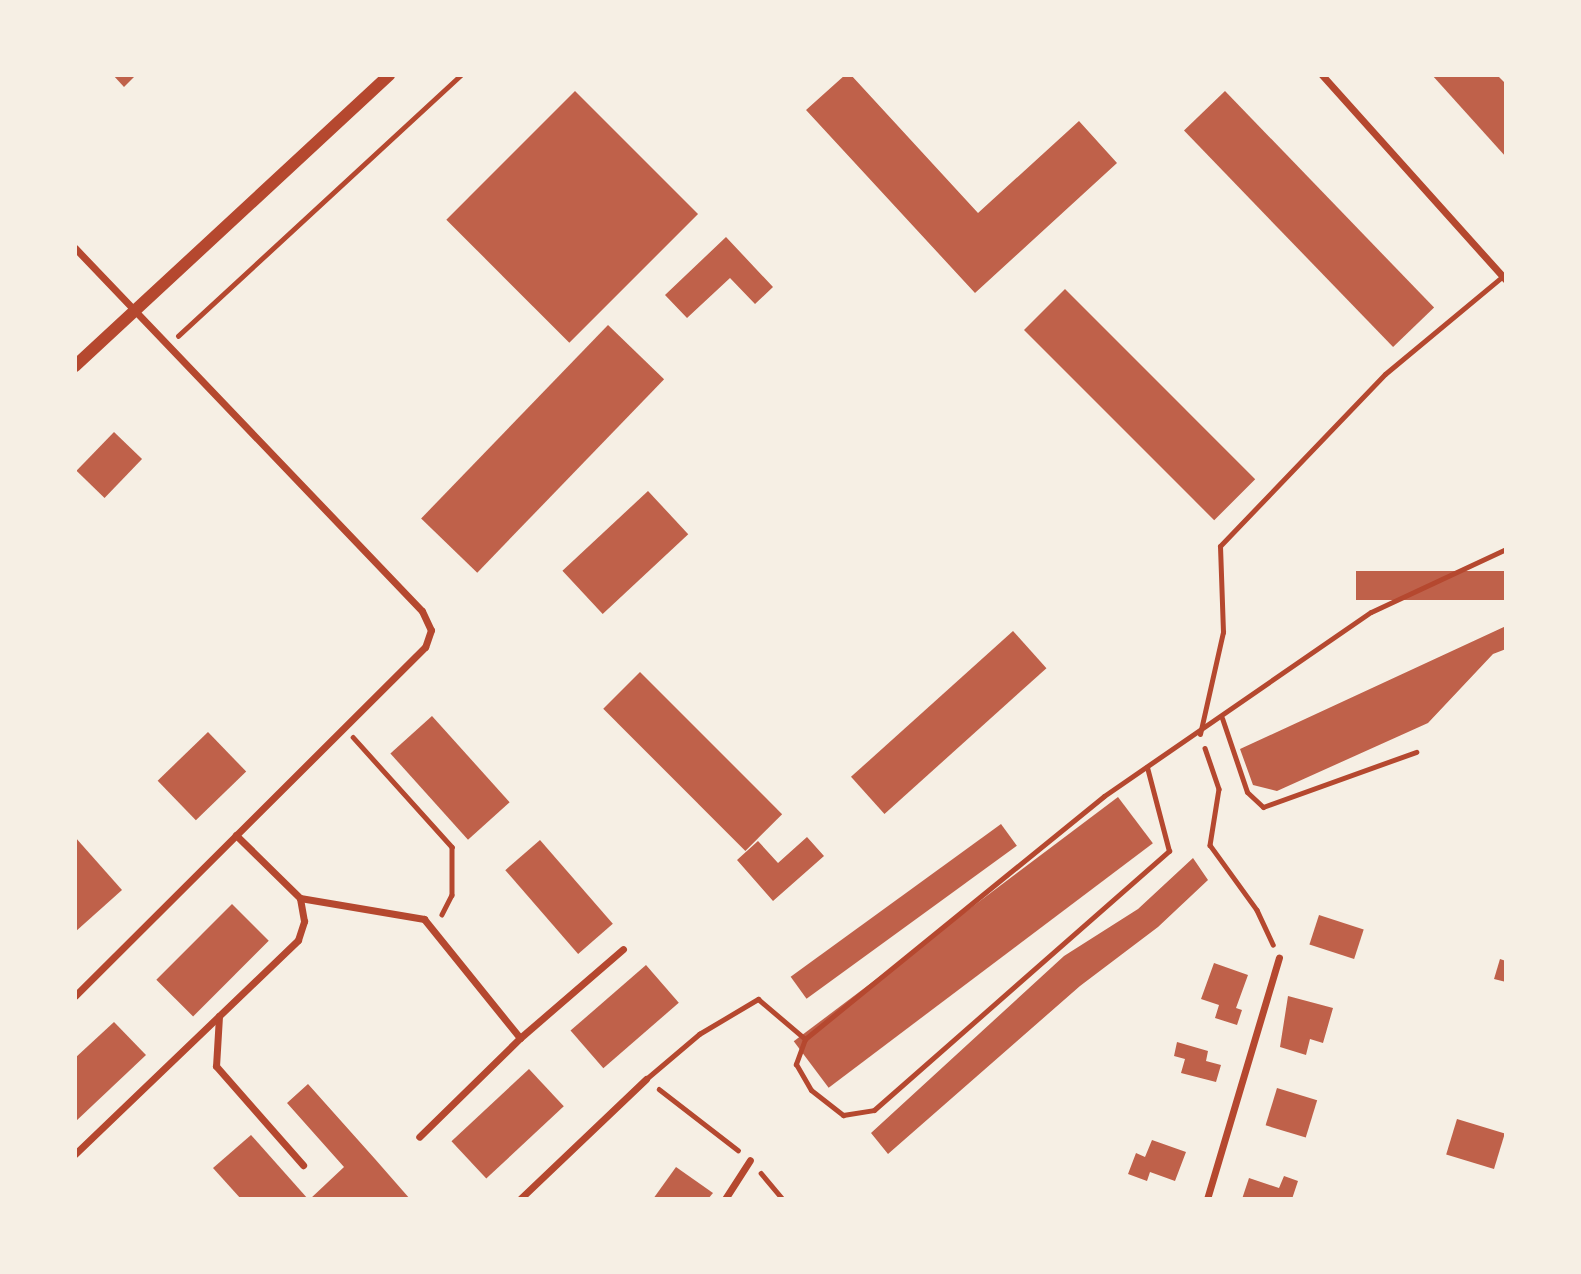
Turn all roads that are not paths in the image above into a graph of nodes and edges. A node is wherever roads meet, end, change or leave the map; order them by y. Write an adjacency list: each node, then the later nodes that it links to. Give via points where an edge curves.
1 (389, 75): 5 (street)
2 (1322, 75): 4 (street)
3 (75, 248): 5 (street)
4 (1504, 279): 9 (lane, via 1385,374 1220,547 1223,632)
5 (133, 310): 6 (street); 12 (street, via 422,611 431,630 425,647)
6 (75, 366)
7 (1506, 549): 8 (lane, via 1371,612)
8 (1222, 718): 9 (lane); 10 (lane, via 1247,792 1264,807)
9 (1200, 734): 11 (lane)
10 (1416, 752)
11 (1146, 767): 19 (lane, via 1104,796); 19 (lane, via 1169,851 874,1110 843,1115 811,1090 796,1064)
12 (236, 835): 13 (street); 16 (street)
13 (300, 898): 17 (street, via 304,921 298,940); 18 (street, via 424,919)
14 (623, 949): 18 (street)
15 (1279, 958): 27 (street)
16 (75, 996)
17 (219, 1016): 22 (street); 24 (street, via 216,1066)
18 (520, 1038): 21 (street)
19 (805, 1039): 20 (lane, via 758,999 699,1034)
20 (646, 1079): 25 (street)
21 (419, 1137)
22 (75, 1154)
23 (750, 1160): 26 (street)
24 (303, 1165)
25 (520, 1199)
26 (725, 1199)
27 (1208, 1199)

